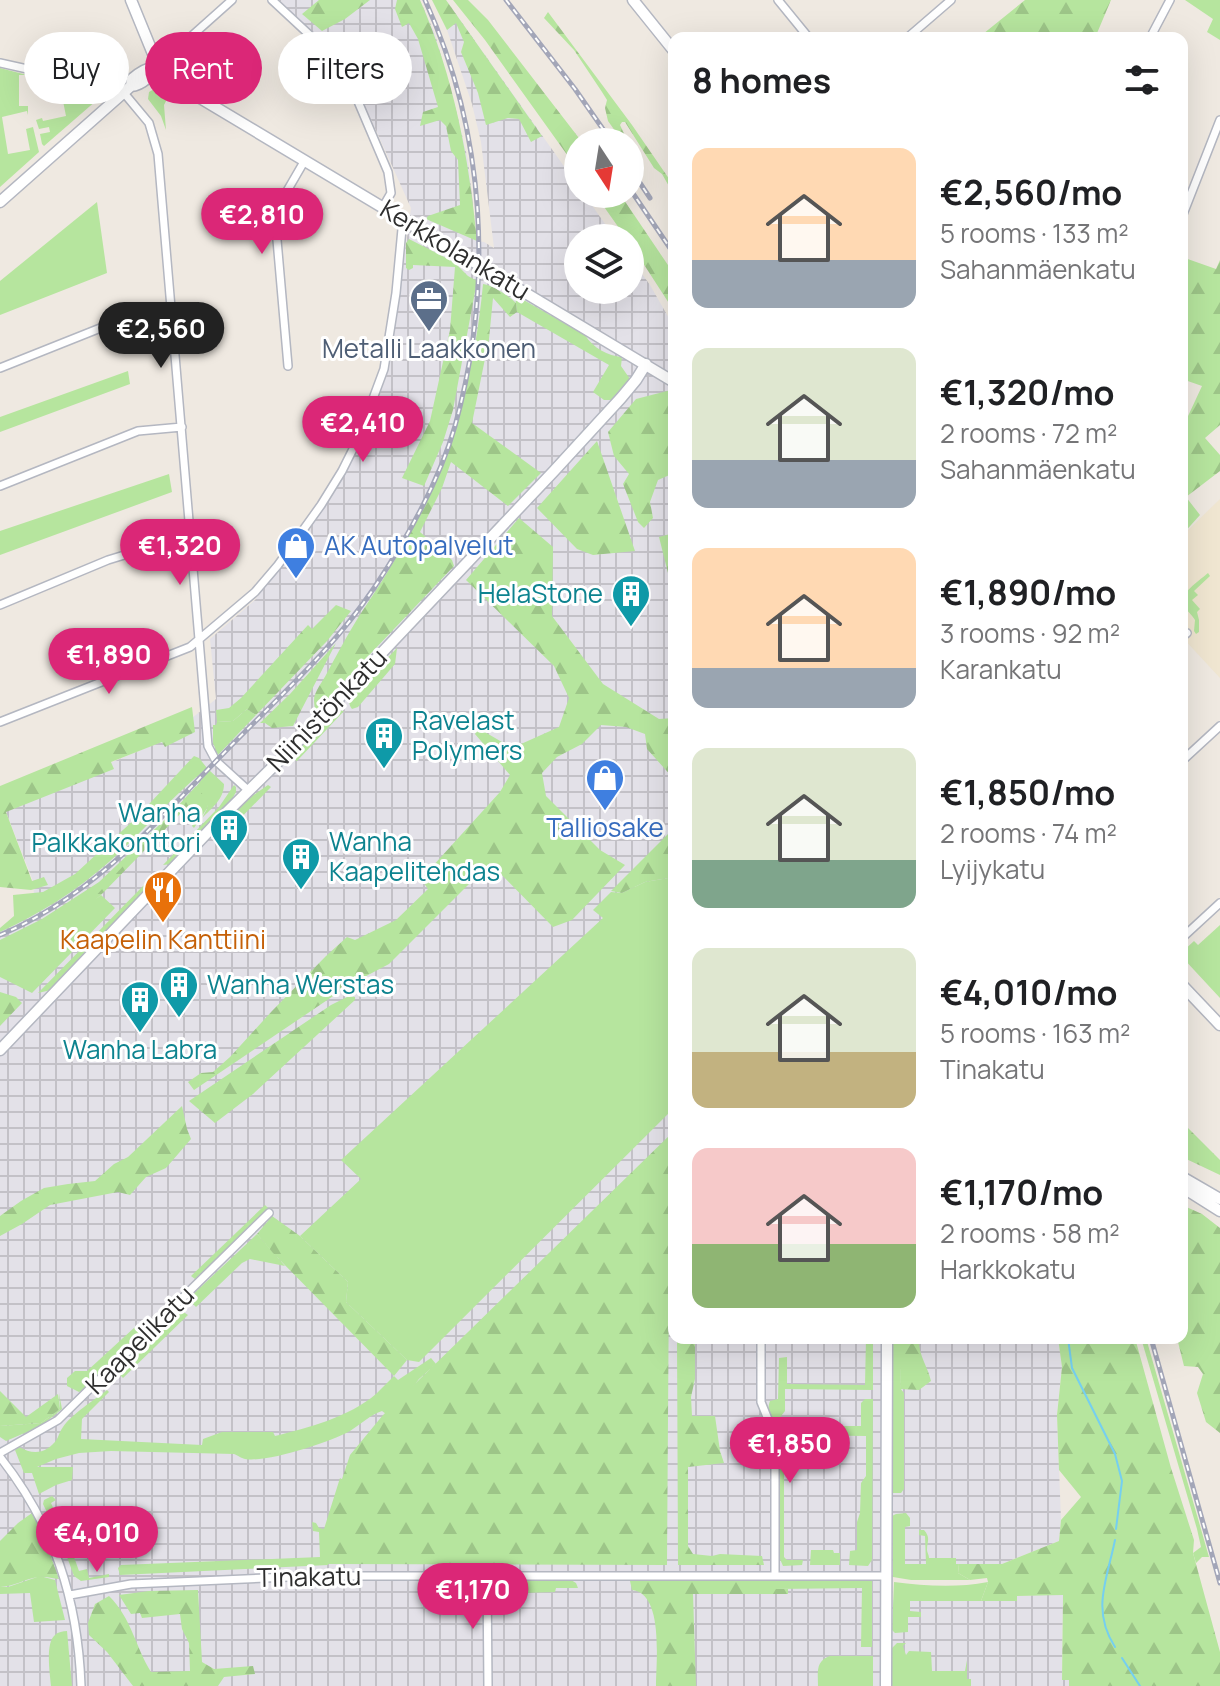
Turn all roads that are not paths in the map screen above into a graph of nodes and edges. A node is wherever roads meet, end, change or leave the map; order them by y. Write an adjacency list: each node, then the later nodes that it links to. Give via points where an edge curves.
1 (131, 0): 12 (street)
2 (232, 0): 8 (street)
3 (272, 0): 23 (street, via 315,40 354,92 388,172 391,193)
4 (633, 0): 13 (street)
5 (778, 0): 9 (street)
6 (951, 0): 10 (street)
7 (1170, 0): 11 (street)
8 (196, 32)
9 (804, 32)
10 (914, 32)
11 (1153, 32)
12 (145, 34)
13 (668, 44)
14 (0, 63): 15 (street)
15 (24, 68)
16 (129, 93): 25 (street, via 155,139)
17 (111, 104): 21 (street)
18 (210, 104): 20 (street, Kerkkolankatu)
19 (1220, 120): 22 (street)
20 (305, 160): 23 (street, Kerkkolankatu); 27 (street, via 275,217)
21 (0, 202)
22 (1188, 202)
23 (383, 207): 24 (street, Kerkkolankatu)
24 (407, 221): 26 (street, Kerkkolankatu); 34 (street, via 384,369 358,439 321,505 278,565)
25 (172, 313): 28 (street, via 113,323); 30 (street)
26 (646, 364): 29 (street, Kerkkolankatu); 38 (street, Niinistönkatu, via 574,450)
27 (288, 366)
28 (0, 368)
29 (668, 378)
30 (182, 427): 31 (street, via 138,431); 32 (street)
31 (0, 486)
32 (191, 546): 33 (street, via 144,549 108,560); 34 (street)
33 (0, 605)
34 (199, 640): 35 (street); 38 (street, via 208,746 216,761)
35 (0, 722)
36 (1220, 726): 37 (street)
37 (1188, 755)
38 (249, 791): 43 (street, Niinistönkatu)
39 (1220, 903): 40 (street)
40 (1188, 932)
41 (1188, 991): 42 (street)
42 (1220, 1025)
43 (0, 1050)
44 (1188, 1180): 46 (street)
45 (1188, 1191): 47 (street)
46 (1220, 1199)
47 (1220, 1211)
48 (269, 1213): 51 (street, Kaapelikatu, via 58,1420)
49 (761, 1344): 52 (street, via 761,1402 775,1448)
50 (887, 1344): 54 (street)
51 (0, 1455): 55 (street, via 39,1514)
52 (775, 1575): 53 (street, Tinakatu); 54 (street, Tinakatu)
53 (487, 1576): 55 (street, Tinakatu, via 191,1580); 57 (street)
54 (886, 1576): 58 (street)
55 (70, 1595): 56 (street)
56 (81, 1686)
57 (488, 1686)
58 (886, 1686)

